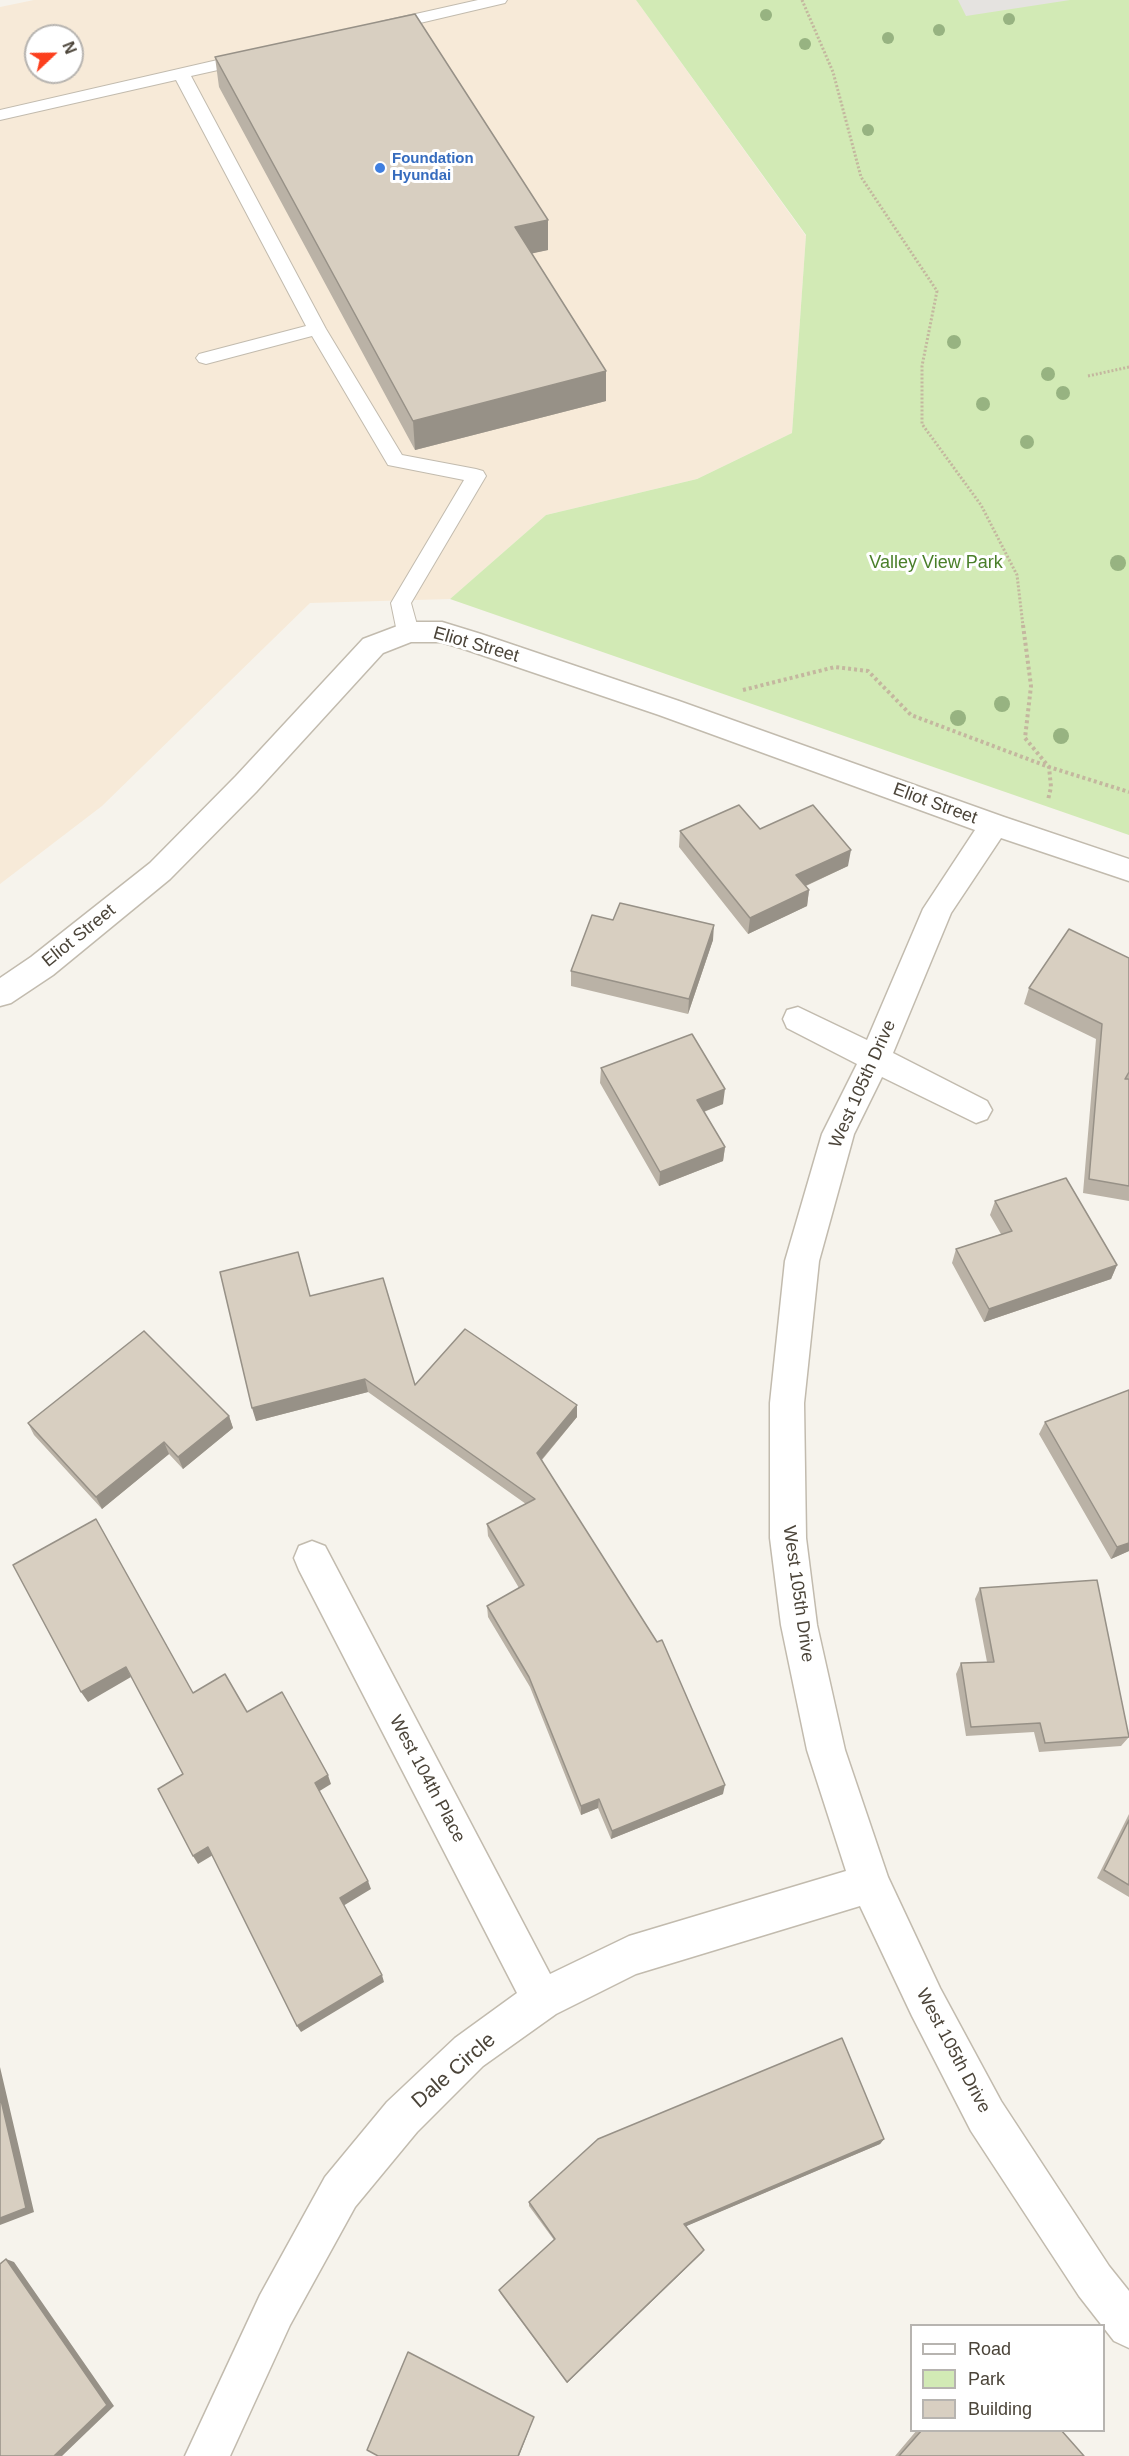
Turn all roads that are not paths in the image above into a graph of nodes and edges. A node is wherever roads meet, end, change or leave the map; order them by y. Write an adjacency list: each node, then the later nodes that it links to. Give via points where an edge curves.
1 (499, 0): 2 (lane)
2 (365, 31)
3 (262, 55): 4 (lane)
4 (181, 74): 5 (lane); 6 (lane)
5 (0, 115)
6 (317, 329): 7 (lane); 8 (lane, via 394,460 476,476 401,603)
7 (206, 358)
8 (408, 632): 9 (street, Eliot Street, via 442,632 482,644); 11 (street, Eliot Street, via 373,646 160,871 42,966)
9 (994, 825): 10 (street, Eliot Street); 13 (street, West 105th Drive, via 938,909)
10 (1129, 870)
11 (0, 994)
12 (798, 1019): 13 (street)
13 (874, 1059): 14 (street); 16 (street, West 105th Drive, via 838,1134 802,1261 787,1403 788,1538 799,1625 826,1750)
14 (976, 1110)
15 (312, 1558): 17 (street, West 104th Place)
16 (870, 1882): 17 (street, Dale Circle, via 629,1956); 18 (street, West 105th Drive, via 926,2002 986,2116 1094,2282)
17 (542, 2000): 19 (street, Dale Circle, via 469,2052 402,2117 340,2192 275,2310)
18 (1129, 2326)
19 (207, 2456)

